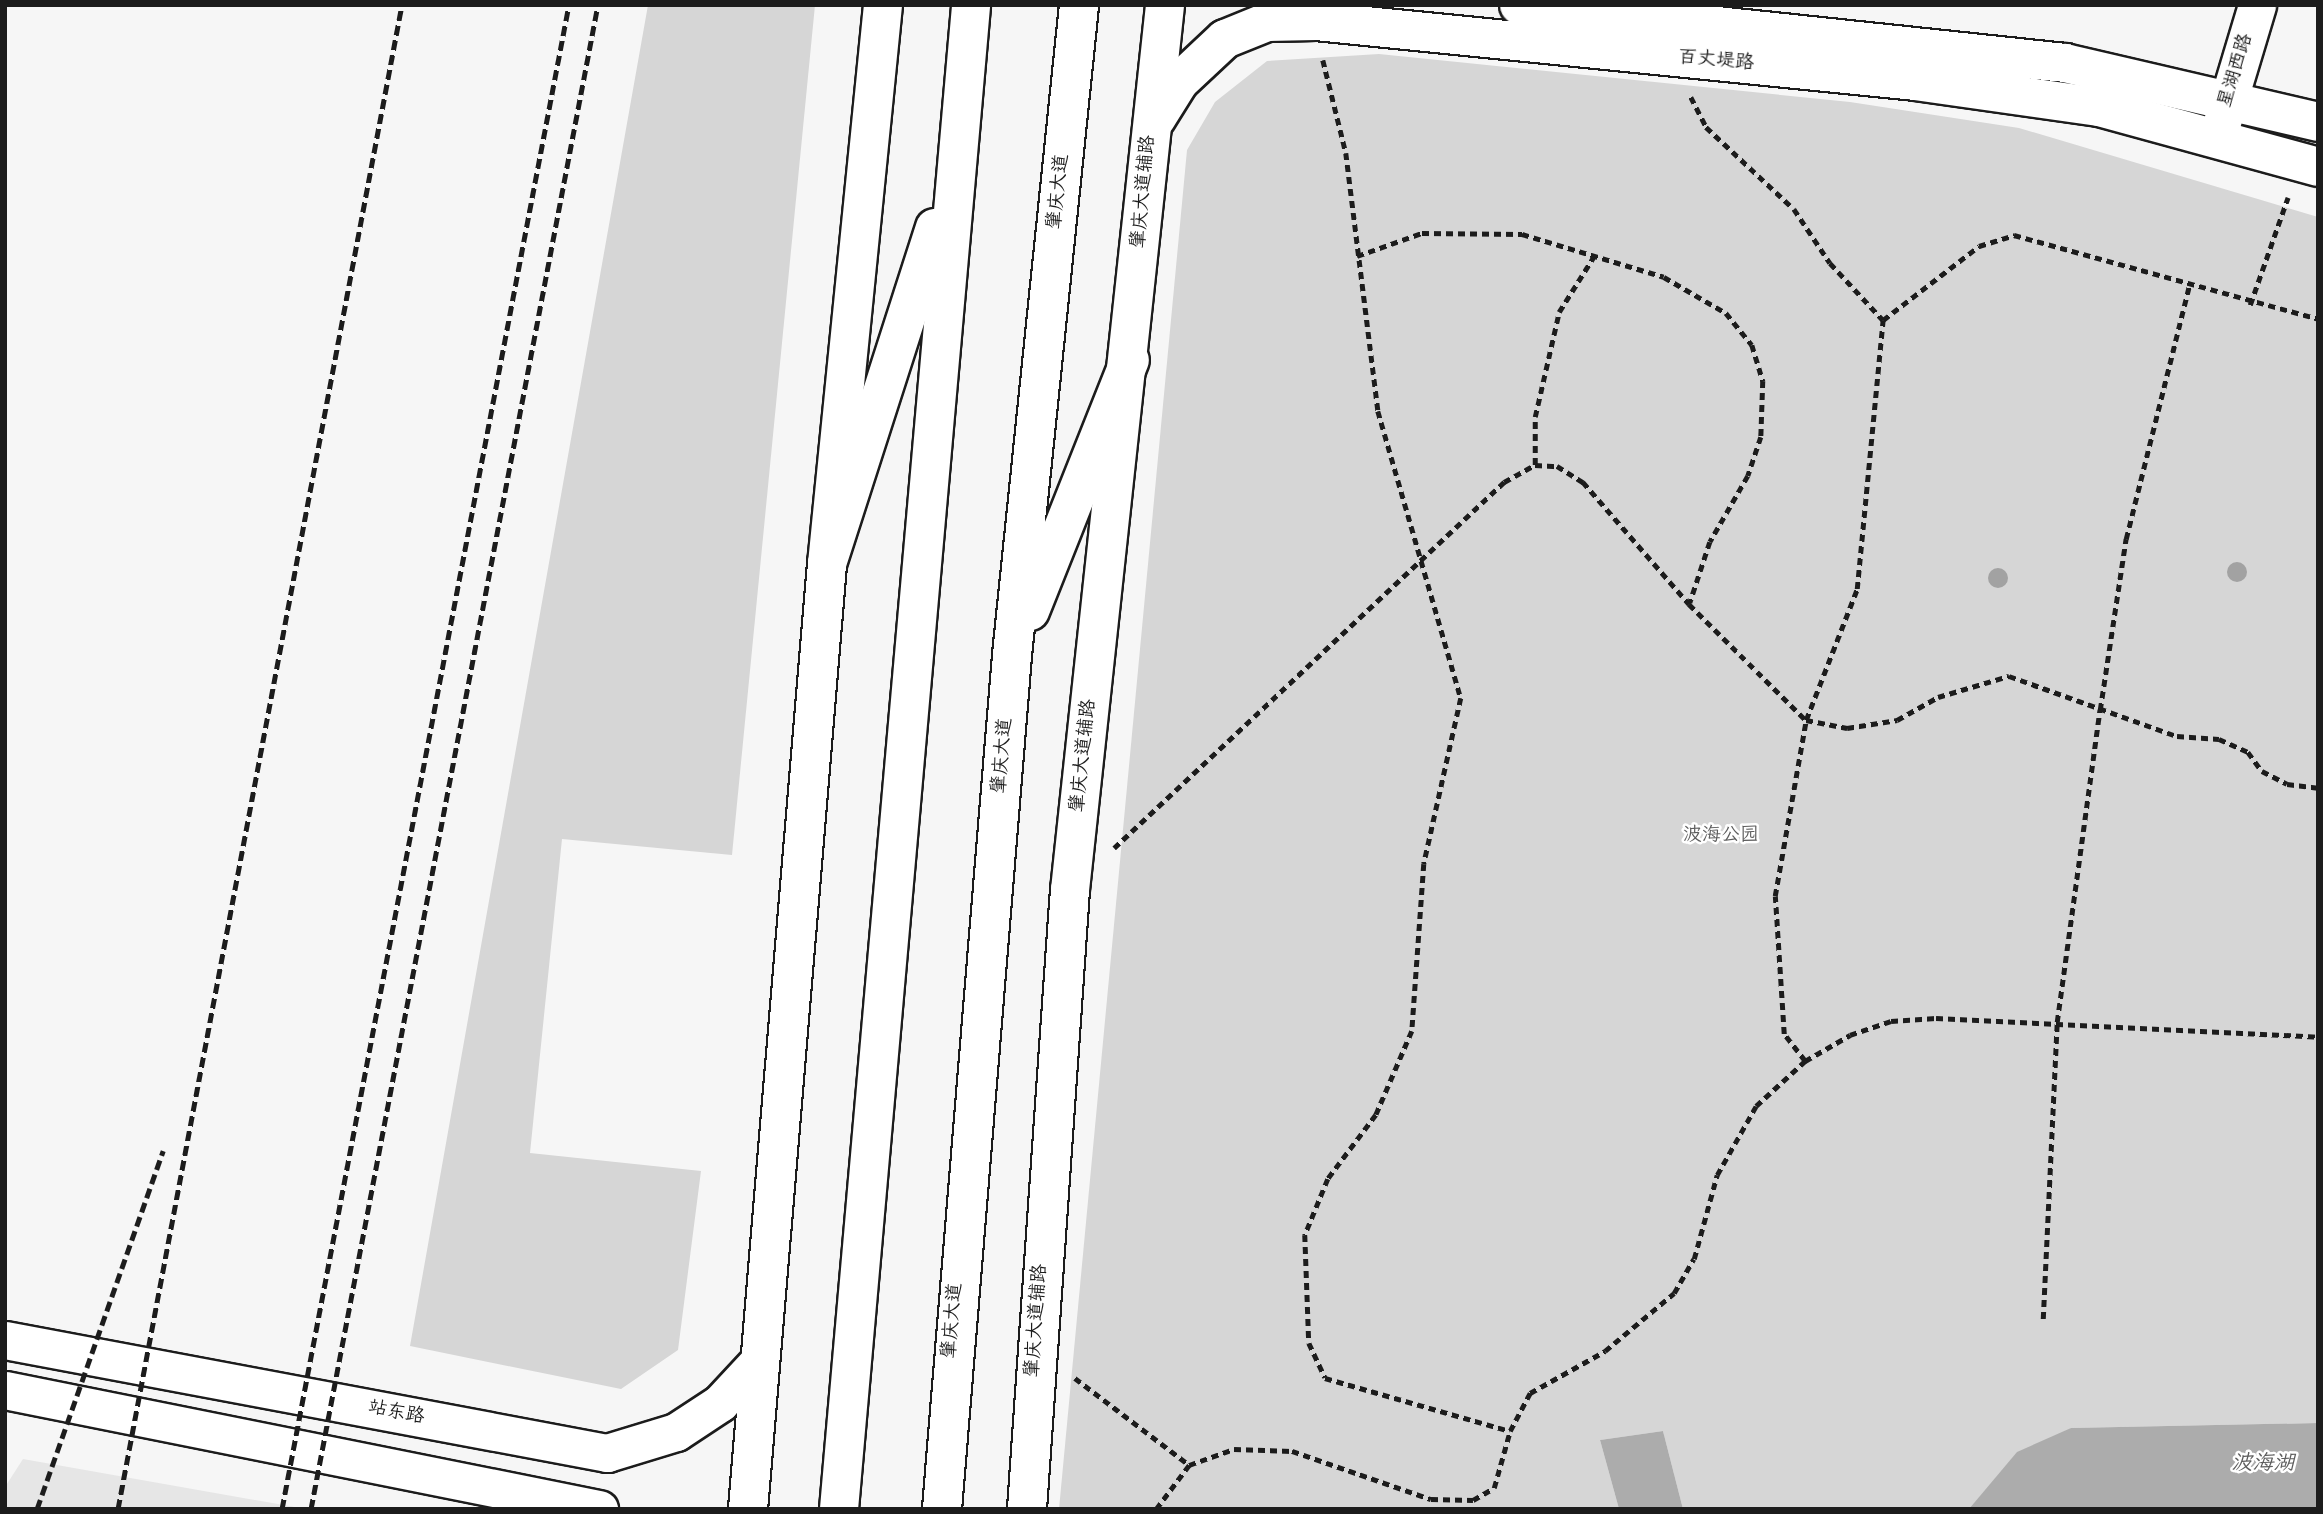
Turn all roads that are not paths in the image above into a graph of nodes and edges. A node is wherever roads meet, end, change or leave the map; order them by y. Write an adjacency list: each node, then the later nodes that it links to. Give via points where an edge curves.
1 (883, 5): 14 (main road)
2 (971, 5): 11 (main road)
3 (1079, 5): 15 (main road, 肇庆大道)
4 (1165, 5): 9 (main road, 肇庆大道辅路)
5 (1520, 5): 7 (main road, 百丈堤路, via 2065,63)
6 (2257, 5): 7 (street, 星湖西路)
7 (2230, 99): 8 (main road, 百丈堤路); 10 (street, 星湖西路)
8 (2318, 122)
9 (1151, 127): 10 (main road, 百丈堤路, via 1179,82 1224,39 1267,22 1316,21 2086,105); 13 (main road, 肇庆大道辅路)
10 (2217, 137): 12 (main road, 百丈堤路)
11 (956, 162): 14 (main road); 21 (main road)
12 (2311, 165)
13 (1130, 360): 15 (main road); 23 (main road, 肇庆大道辅路, via 1070,890)
14 (827, 564): 17 (main road)
15 (1012, 655): 22 (main road, 肇庆大道)
16 (5, 1340): 17 (street, 站东路, via 607,1454 676,1432 720,1403)
17 (759, 1361): 20 (main road)
18 (5, 1390): 19 (street)
19 (598, 1509)
20 (748, 1509)
21 (839, 1509)
22 (942, 1509)
23 (1027, 1509)

